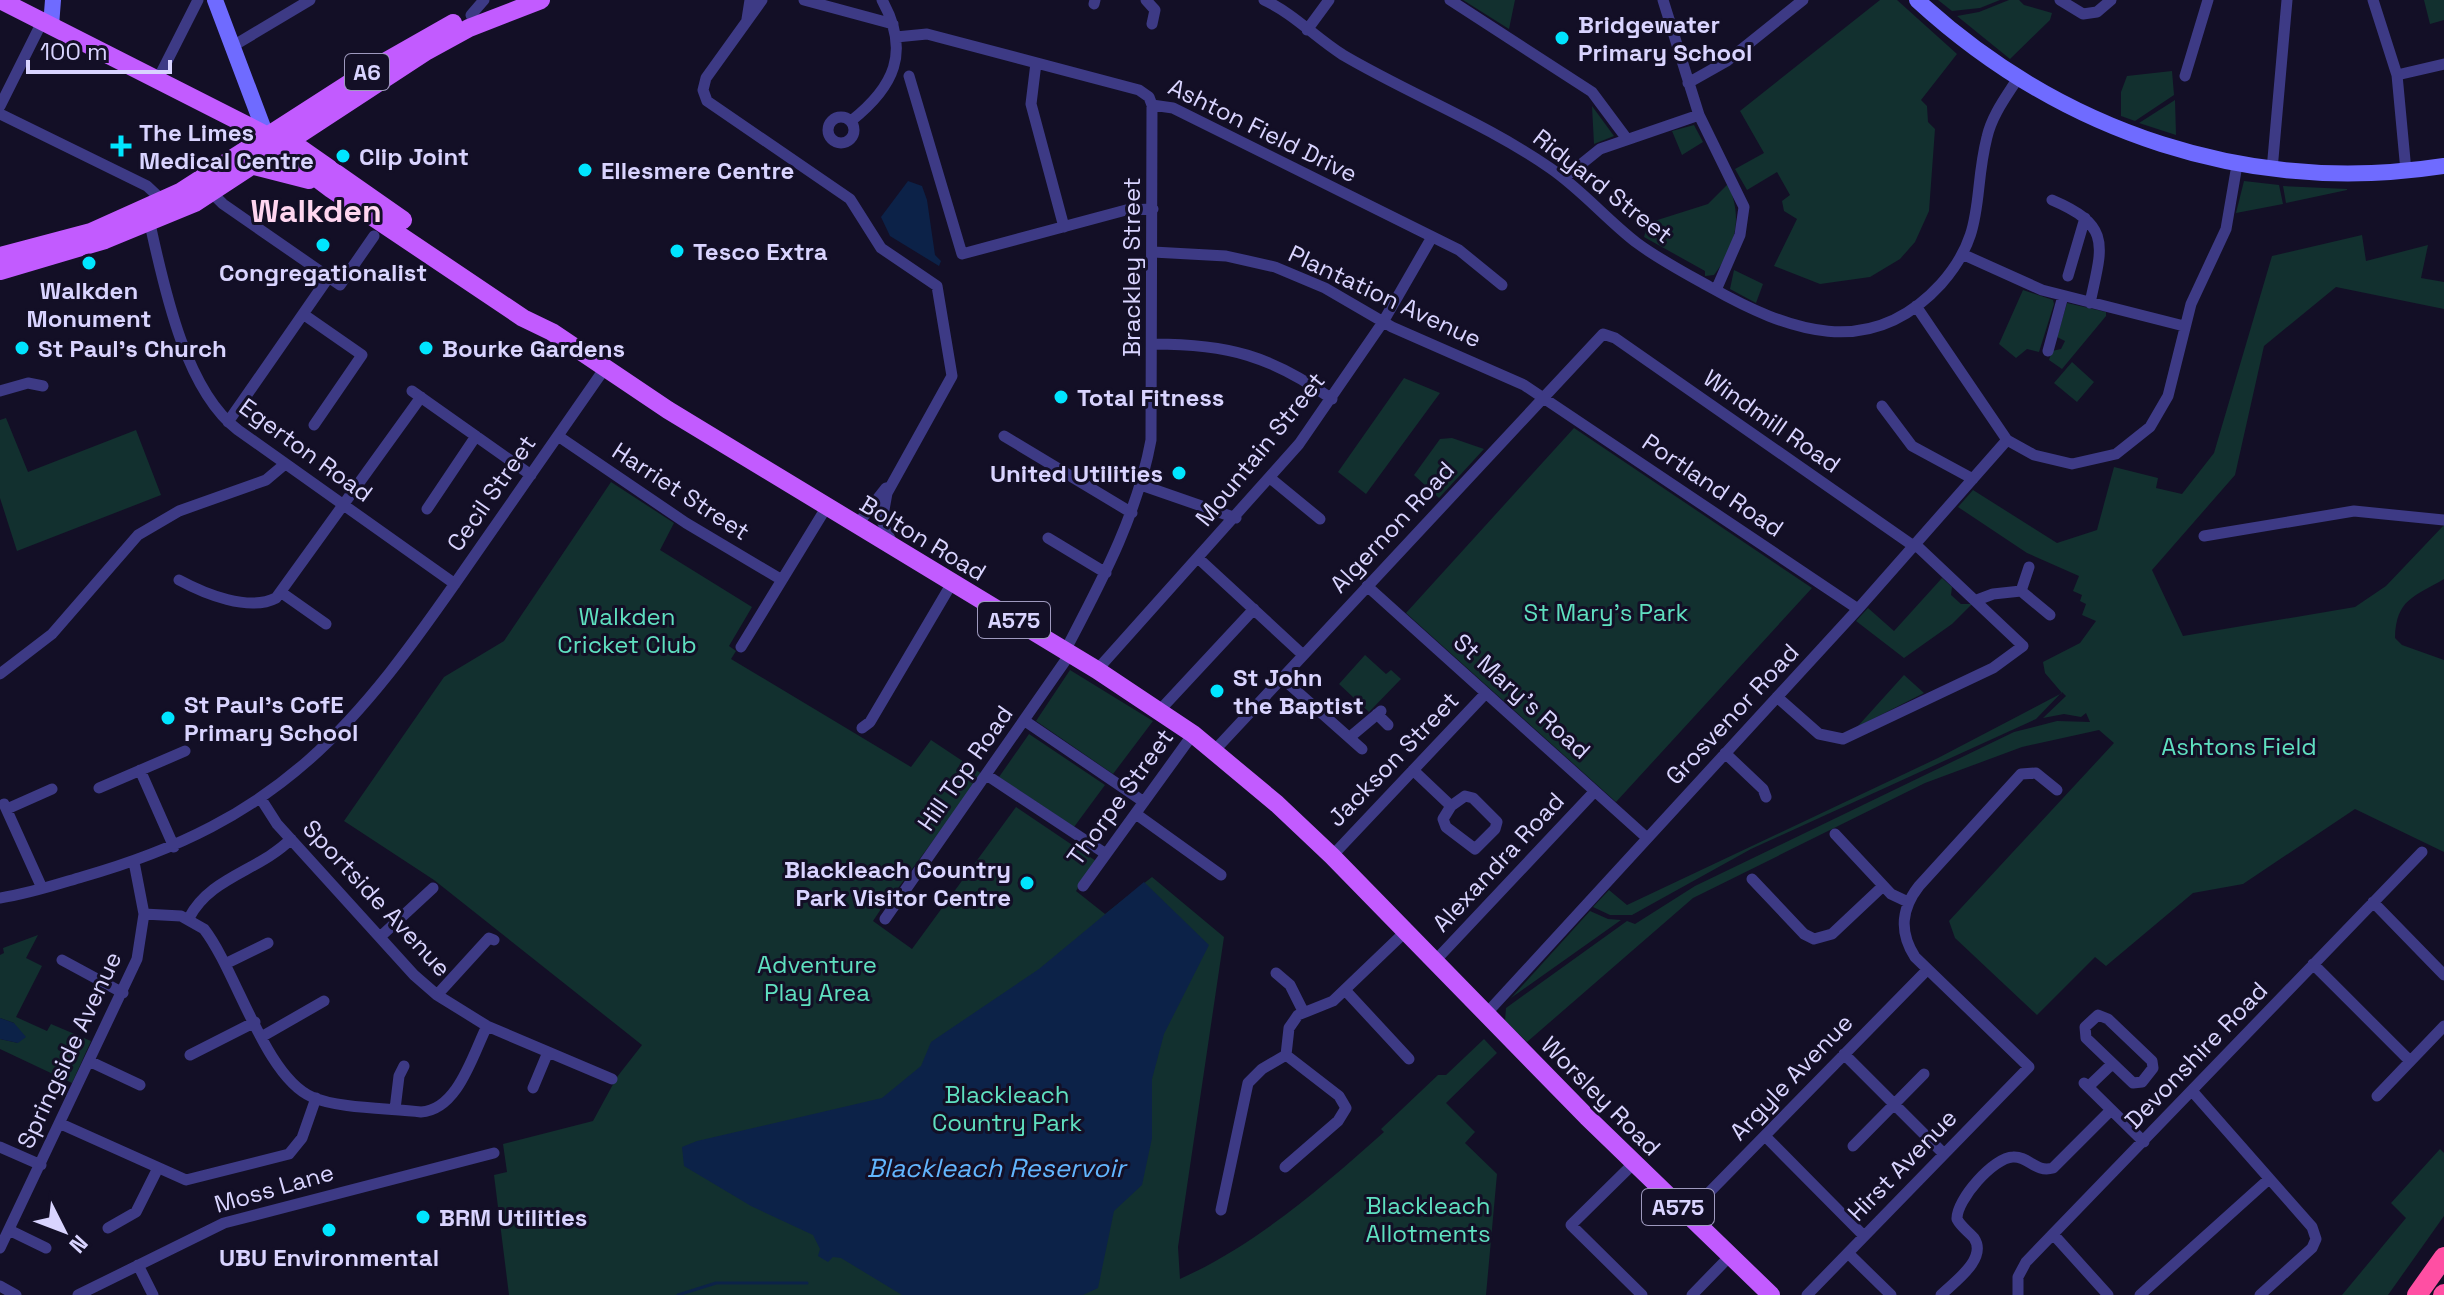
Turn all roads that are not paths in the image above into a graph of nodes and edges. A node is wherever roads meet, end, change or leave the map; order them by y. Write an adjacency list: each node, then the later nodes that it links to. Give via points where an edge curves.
1 (0, 0): 24 (main road, A575)
2 (198, 0): 37 (street)
3 (215, 0): 31 (street)
4 (310, 0): 31 (street)
5 (484, 0): 25 (street)
6 (509, 0): 25 (main road, A6)
7 (541, 0): 46 (main road, A6, via 445,41)
8 (750, 0): 28 (street)
9 (762, 0): 28 (street)
10 (804, 0): 26 (street)
11 (882, 0): 26 (street)
12 (1146, 0): 27 (street, via 1155,10)
13 (1264, 0): 29 (street, Ridyard Street)
14 (1329, 0): 29 (street)
15 (1450, 0): 45 (street, via 1592,92)
16 (1663, 0): 38 (street)
17 (1917, 0): 36 (street)
18 (2111, 0): 23 (street, via 2089,14)
19 (2208, 0): 35 (street)
20 (2287, 0): 50 (street)
21 (2373, 0): 34 (street)
22 (1794, 3): 38 (street, via 1727,61)
23 (2062, 3)
24 (49, 15): 37 (main road, A575); 41 (street)
25 (471, 15): 46 (main road, A6, via 407,48)
26 (893, 24): 30 (street)
27 (1152, 24)
28 (743, 27): 96 (street, via 706,78 707,101 850,199 881,248 933,280 940,293 952,376)
29 (1307, 30): 52 (street, Ridyard Street, via 1343,55 1497,134)
30 (896, 37): 32 (street, Ashton Field Drive, via 927,34); 44 (street, via 894,66 885,88)
31 (233, 46): 46 (street)
32 (1036, 63): 40 (street, Ashton Field Drive, via 1139,90); 61 (street, via 1031,104)
33 (2444, 64): 34 (street)
34 (2397, 75): 51 (street)
35 (2185, 77)
36 (2018, 78): 47 (street, via 2119,131); 66 (street, Ridyard Street, via 1990,127 1979,212)
37 (158, 79): 46 (main road, A575)
38 (1688, 83): 43 (street)
39 (908, 84): 61 (street, via 962,254)
40 (1152, 105): 57 (street, Brackley Street); 64 (street, Ashton Field Drive, via 1173,108)
41 (0, 106)
42 (0, 114): 56 (street, via 147,186)
43 (1699, 115): 45 (street); 72 (street, via 1744,207 1740,235)
44 (851, 121)
45 (1627, 139): 52 (street, via 1593,152)
46 (278, 142): 48 (main road, A6); 53 (main road, Bolton Road / A575); 56 (main road, A6); 79 (main road, Bolton Road / A575, via 531,311)
47 (2237, 165): 50 (street); 78 (street, via 2223,237)
48 (254, 166): 53 (main road, A575); 54 (main road, A6)
49 (2444, 166): 51 (street)
50 (2272, 170): 51 (street)
51 (2406, 171)
52 (1564, 178): 72 (street, Ridyard Street, via 1637,243)
53 (331, 189): 79 (main road, Bolton Road / A575, via 523,318)
54 (212, 193): 60 (main road, A6); 70 (street)
55 (2052, 200): 58 (street)
56 (163, 201): 67 (main road, A6, via 91,232)
57 (1153, 209): 61 (street, via 1126,210); 65 (street, Brackley Street)
58 (2085, 218): 62 (street); 69 (street, via 2077,262)
59 (2110, 223): 62 (street)
60 (150, 224): 68 (main road, A6); 89 (street, Egerton Road, via 189,356 206,397)
61 (1064, 227)
62 (2098, 231): 74 (street, via 2101,249)
63 (374, 236): 70 (street, via 340,285)
64 (1432, 237): 71 (street, Ashton Field Drive, via 1467,256); 77 (street, Mountain Street)
65 (1153, 252): 77 (street, Plantation Avenue, via 1226,256 1275,267); 81 (street, Brackley Street)
66 (1962, 254): 73 (street); 75 (street, Ridyard Street, via 1941,284)
67 (0, 256)
68 (0, 271)
69 (2068, 276)
70 (328, 278): 76 (street)
71 (1502, 285)
72 (1716, 290): 75 (street, Ridyard Street, via 1771,319 1814,331 1864,328)
73 (2063, 296): 74 (street); 82 (street)
74 (2090, 303): 78 (street)
75 (1916, 306): 93 (street)
76 (303, 314): 89 (street); 90 (street, via 362,355)
77 (1383, 322): 86 (street, Plantation Avenue); 87 (street, Mountain Street)
78 (2184, 326): 93 (street, via 2163,407 2128,446 2101,459 2072,464 2034,455)
79 (552, 332): 83 (main road, Bolton Road / A575)
80 (1603, 334): 86 (street, Algernon Road); 112 (street, Windmill Road)
81 (1154, 344): 87 (street, via 1210,346 1256,356 1300,376); 100 (street, Brackley Street, via 1153,423)
82 (2053, 344)
83 (605, 368): 92 (street, Cecil Street); 103 (main road, Bolton Road / A575)
84 (43, 386): 85 (street, via 28,383)
85 (0, 391)
86 (1543, 397): 121 (street, Algernon Road); 126 (street, Portland Road)
87 (1332, 399): 98 (street, Mountain Street)
88 (1882, 406): 99 (street, via 1888,422 1912,446)
89 (228, 422): 95 (street, Egerton Road)
90 (314, 425)
91 (476, 436): 97 (street); 102 (street, via 416,394); 104 (street)
92 (558, 436): 97 (street, Cecil Street); 118 (street, Harriet Street)
93 (2007, 440): 99 (street, Grosvenor Road)
94 (1006, 453): 105 (street, via 1009,438)
95 (285, 464): 102 (street, Egerton Road); 133 (street, via 271,478 179,511 138,535 52,634)
96 (898, 471): 101 (street); 109 (street)
97 (531, 475): 120 (street, Cecil Street)
98 (1270, 478): 106 (street, Mountain Street); 107 (street)
99 (1973, 479): 112 (street, Grosvenor Road)
100 (1141, 485): 105 (street, Brackley Street); 106 (street)
101 (887, 493): 109 (street); 113 (street, via 882,521)
102 (344, 505): 120 (street, Egerton Road); 123 (street)
103 (826, 508): 109 (main road, Bolton Road / A575); 118 (street)
104 (427, 509)
105 (1132, 513): 116 (street, Brackley Street)
106 (1236, 518): 114 (street, Mountain Street)
107 (1320, 519)
108 (2444, 520): 110 (street, via 2354,511)
109 (860, 529): 113 (main road, Bolton Road / A575)
110 (2204, 536)
111 (1053, 545): 116 (street)
112 (1915, 546): 124 (street, Windmill Road); 126 (street, Grosvenor Road)
113 (897, 551): 119 (main road, Bolton Road / A575)
114 (1198, 558): 125 (street); 132 (street, Mountain Street)
115 (2029, 567): 122 (street)
116 (1106, 573): 130 (street, Brackley Street)
117 (179, 580): 123 (street, via 260,604)
118 (782, 580): 129 (street)
119 (952, 583): 130 (main road, Bolton Road / A575); 140 (street)
120 (455, 584): 155 (street, Cecil Street, via 352,722)
121 (1367, 586): 131 (street, Algernon Road); 135 (street, St Mary's Road)
122 (2021, 591): 124 (street); 128 (street)
123 (282, 593): 127 (street)
124 (1977, 600): 136 (street, Windmill Road, via 2023,646 1993,668 1843,739 1819,734)
125 (1254, 609): 131 (street); 137 (street)
126 (1858, 609): 136 (street, Grosvenor Road)
127 (323, 617)
128 (2051, 617)
129 (741, 647)
130 (1068, 652): 132 (main road, Bolton Road / A575); 138 (street, Hill Top Road)
131 (1303, 655): 134 (street, Algernon Road)
132 (1097, 670): 137 (main road, Bolton Road / A575)
133 (0, 674)
134 (1282, 678): 142 (street); 145 (street, Algernon Road)
135 (1486, 693): 148 (street, Jackson Street); 153 (street, St Mary's Road)
136 (1777, 697): 146 (street, Grosvenor Road)
137 (1160, 710): 141 (main road, Bolton Road / A575)
138 (1025, 721): 149 (street, Hill Top Road); 156 (street)
139 (1388, 725): 142 (street, via 1379,712)
140 (862, 728)
141 (1193, 734): 145 (main road, Bolton Road / A575); 156 (street, Thorpe Street)
142 (1350, 737): 143 (street)
143 (1362, 749)
144 (185, 751): 147 (street)
145 (1214, 751): 165 (main road, Bolton Road / A575)
146 (1725, 753): 154 (street); 160 (street, Grosvenor Road)
147 (140, 770): 151 (street); 162 (street)
148 (1413, 770): 157 (street); 165 (street, Jackson Street)
149 (988, 776): 164 (street); 178 (street, Hill Top Road, via 891,903)
150 (2054, 784): 174 (street, via 2036,773 2021,774)
151 (99, 788)
152 (52, 791): 171 (street, via 6,807)
153 (1594, 792): 160 (street, St Mary's Road); 184 (street, Alexandra Road)
154 (1766, 797)
155 (261, 799): 161 (street, Sportside Avenue); 162 (street, Cecil Street)
156 (1144, 802): 158 (street, Thorpe Street)
157 (1451, 806): 157 (street, via 1469,796 1495,818 1496,826 1471,849 1444,823)
158 (1136, 814): 164 (street, Thorpe Street); 167 (street, via 1206,859)
159 (1841, 836): 170 (street)
160 (1647, 838): 195 (street, Grosvenor Road)
161 (291, 839): 177 (street, via 271,857 209,890); 180 (street, Sportside Avenue)
162 (174, 847): 166 (street, Cecil Street)
163 (2422, 852): 175 (street, Devonshire Road)
164 (1106, 854): 169 (street, Thorpe Street)
165 (1332, 856): 179 (main road, Bolton Road / A575)
166 (134, 862): 171 (street, Cecil Street); 176 (street, Springside Avenue)
167 (1221, 875)
168 (1757, 881): 170 (street, via 1804,934 1821,939)
169 (1083, 886)
170 (1883, 886): 174 (street)
171 (42, 888): 173 (street, Cecil Street)
172 (433, 888): 180 (street)
173 (0, 898)
174 (1908, 902): 187 (street, via 1905,939)
175 (2373, 902): 186 (street, Devonshire Road); 189 (street)
176 (144, 914): 177 (street); 191 (street, Springside Avenue, via 140,946)
177 (189, 918): 185 (street, via 204,929)
178 (885, 919)
179 (1405, 932): 184 (main road, Bolton Road / A575); 190 (street)
180 (380, 937): 192 (street, Sportside Avenue)
181 (494, 940): 192 (street, via 489,938)
182 (268, 943): 185 (street)
183 (62, 960): 191 (street)
184 (1434, 962): 195 (main road, Worsley Road / A575)
185 (225, 964): 196 (street)
186 (2313, 964): 205 (street); 213 (street, Devonshire Road)
187 (1927, 970): 201 (street, Argyle Avenue); 225 (street, Hirst Avenue, via 2029,1067)
188 (1273, 972): 194 (street, via 1290,985)
189 (2444, 975)
190 (1345, 990): 194 (street, via 1328,1005); 204 (street)
191 (123, 993): 206 (street, Springside Avenue)
192 (437, 995): 197 (street, Sportside Avenue)
193 (324, 1001): 199 (street)
194 (1303, 1011): 203 (street, via 1289,1028)
195 (1488, 1018): 226 (main road, Worsley Road / A575)
196 (255, 1022): 199 (street); 202 (street)
197 (487, 1026): 200 (street, Sportside Avenue); 217 (street, via 442,1106 429,1111)
198 (2444, 1026): 205 (street)
199 (263, 1036): 215 (street, via 284,1074)
200 (548, 1052): 211 (street); 212 (street, Sportside Avenue, via 608,1077)
201 (1844, 1054): 216 (street); 220 (street, Argyle Avenue)
202 (190, 1055)
203 (1286, 1055): 228 (street, via 1352,1107 1296,1151); 231 (street, via 1248,1083 1227,1171)
204 (1410, 1058)
205 (2410, 1061): 214 (street)
206 (91, 1062): 210 (street); 219 (street, Springside Avenue)
207 (2112, 1064): 207 (street, via 2083,1033 2098,1015 2150,1059 2153,1068 2135,1084); 218 (street, via 2086,1085)
208 (404, 1066): 217 (street)
209 (1924, 1074): 216 (street)
210 (137, 1081)
211 (533, 1088)
212 (597, 1089)
213 (2193, 1092): 221 (street, Devonshire Road); 230 (street)
214 (2377, 1096)
215 (316, 1098): 217 (street); 229 (street, via 299,1144 284,1157 186,1180)
216 (1895, 1104): 222 (street); 225 (street)
217 (395, 1109)
218 (2111, 1110): 221 (street); 254 (street, via 2053,1168 2040,1170 2019,1157 2006,1158 1961,1200 1957,1219 1976,1242 1977,1253)
219 (61, 1124): 227 (street, Springside Avenue); 229 (street)
220 (1765, 1136): 234 (street, Argyle Avenue); 238 (street)
221 (2144, 1142): 237 (street, Devonshire Road)
222 (1853, 1146)
223 (0, 1147): 227 (street)
224 (494, 1153): 244 (street, Moss Lane, via 224,1223)
225 (1944, 1154): 238 (street, Hirst Avenue)
226 (1634, 1163): 234 (main road, Worsley Road / A575); 249 (street, via 1571,1225)
227 (41, 1165): 236 (street, Springside Avenue)
228 (1285, 1167)
229 (157, 1170): 235 (street, via 136,1212)
230 (2269, 1179): 257 (street); 258 (street, via 2312,1227 2316,1239)
231 (1228, 1191): 232 (street); 233 (street)
232 (1241, 1195)
233 (1221, 1210)
234 (1687, 1215): 242 (main road, Worsley Road / A575)
235 (112, 1223)
236 (9, 1230): 239 (street, Springside Avenue); 240 (street)
237 (2053, 1234): 255 (street, Devonshire Road, via 2022,1269); 256 (street)
238 (1864, 1236): 241 (street, Hirst Avenue)
239 (0, 1248)
240 (46, 1248)
241 (1848, 1253): 252 (street, Hirst Avenue); 253 (street)
242 (1730, 1256): 250 (street); 251 (main road, Worsley Road / A575)
243 (2444, 1257): 259 (highway)
244 (138, 1265): 247 (street, Moss Lane); 248 (street)
245 (0, 1286): 246 (street)
246 (16, 1295)
247 (78, 1295)
248 (153, 1295)
249 (1642, 1295)
250 (1692, 1295)
251 (1771, 1295)
252 (1807, 1295)
253 (1891, 1295)
254 (1941, 1295)
255 (2018, 1295)
256 (2108, 1295)
257 (2140, 1295)
258 (2260, 1295)
259 (2417, 1295)

